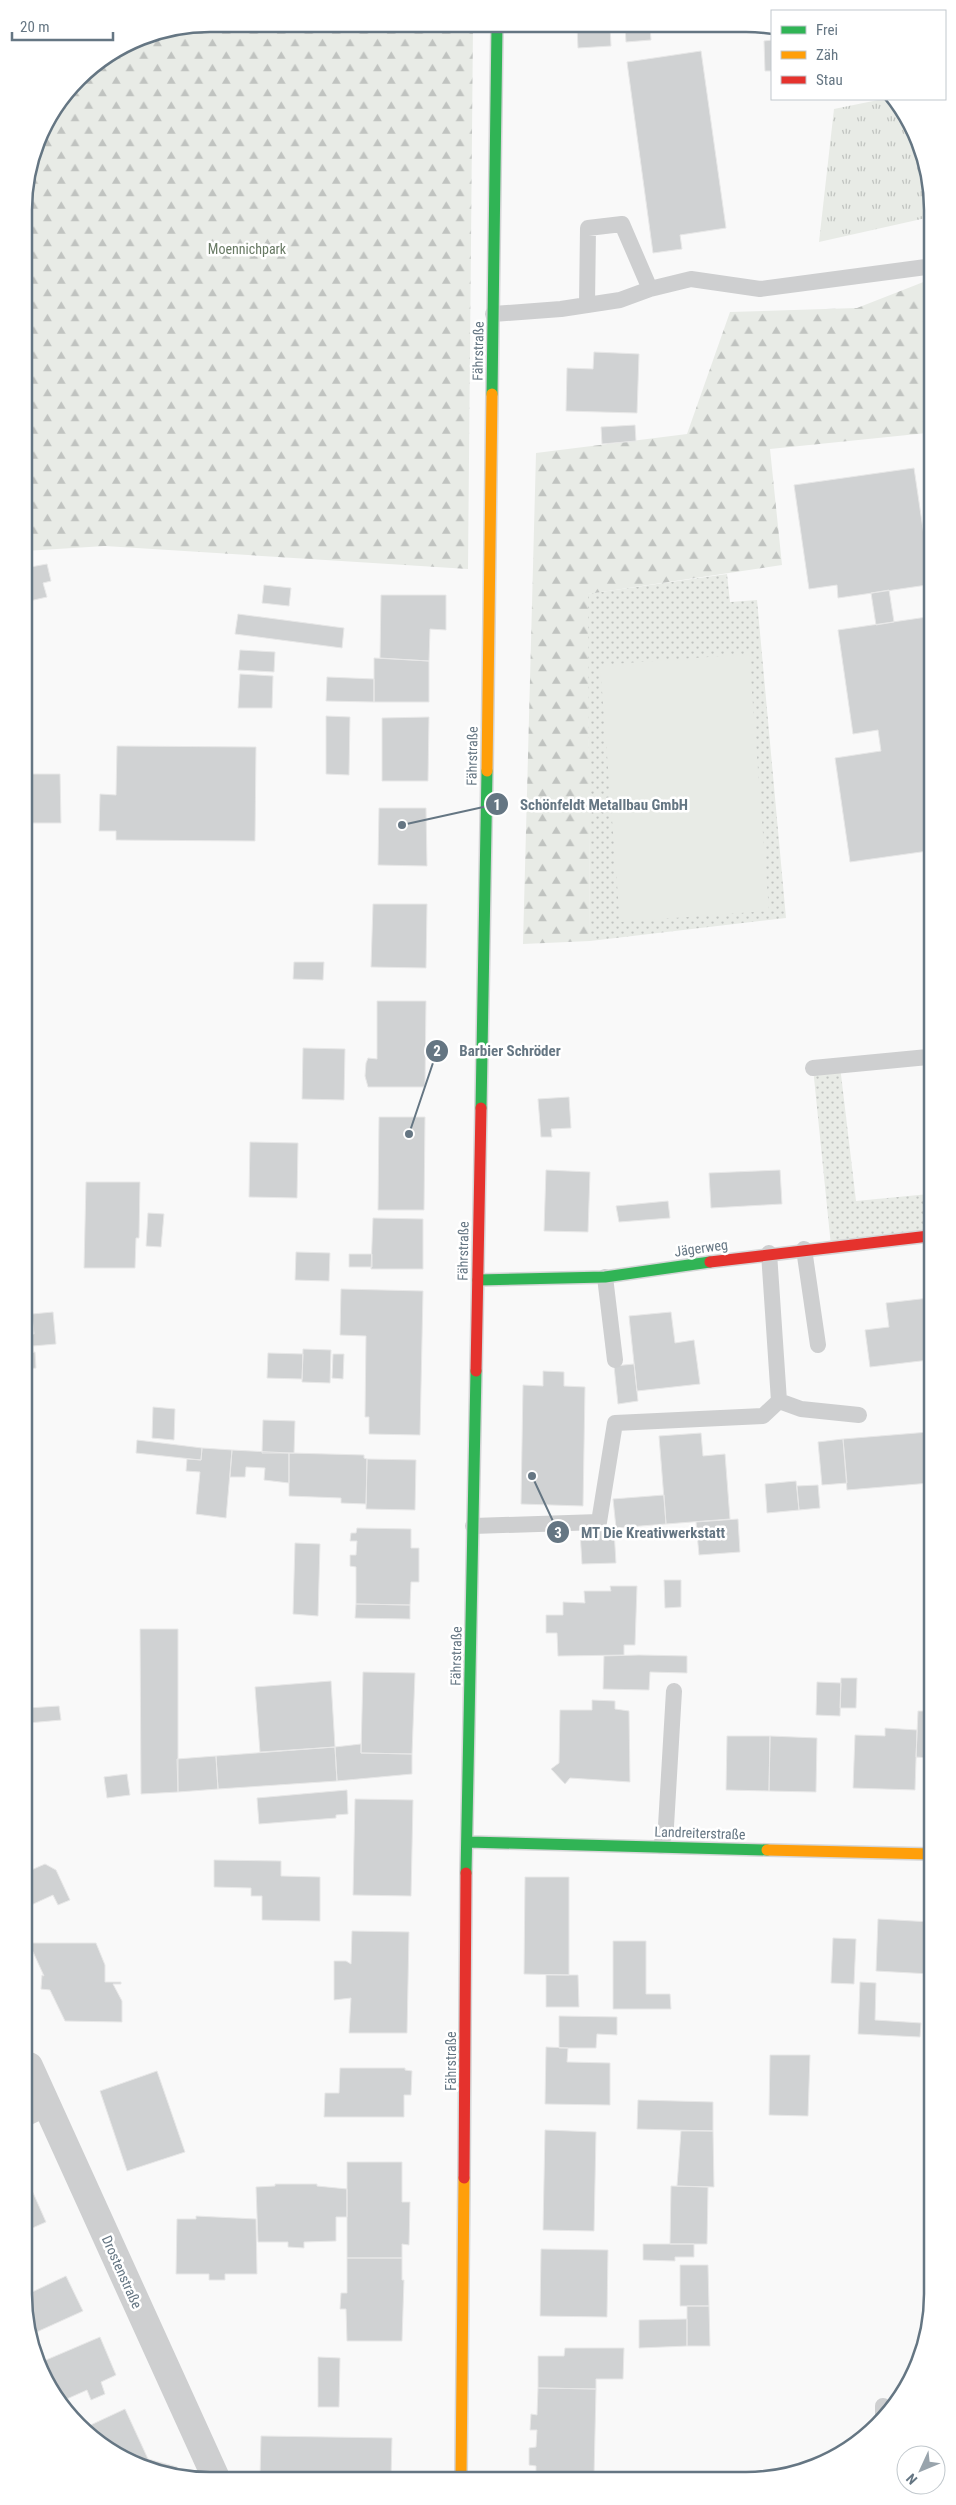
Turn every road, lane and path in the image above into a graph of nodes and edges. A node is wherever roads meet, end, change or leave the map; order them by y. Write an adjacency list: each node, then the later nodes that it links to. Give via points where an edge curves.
1 (497, 32): 5 (street, Fährstraße)
2 (924, 267): 3 (lane, via 760,288 691,279)
3 (650, 289): 4 (lane, via 620,300); 4 (lane, via 622,224 588,228)
4 (587, 304): 5 (lane)
5 (493, 314): 12 (street, Fährstraße)
6 (924, 1057): 7 (lane)
7 (813, 1068)
8 (924, 1237): 9 (street, Jägerweg)
9 (804, 1249): 10 (street, Jägerweg); 13 (lane)
10 (769, 1253): 11 (street, Jägerweg); 15 (lane)
11 (605, 1277): 12 (street, Jägerweg); 14 (lane)
12 (478, 1280): 17 (street, Fährstraße)
13 (818, 1345)
14 (615, 1360)
15 (779, 1401): 16 (lane, via 801,1409); 17 (lane, via 763,1416 615,1423 599,1522)
16 (859, 1415)
17 (473, 1526): 19 (street, Fährstraße)
18 (674, 1691): 20 (lane, via 666,1826)
19 (468, 1842): 20 (street, Landreiterstraße); 25 (street, Fährstraße)
20 (661, 1846): 21 (street, Landreiterstraße)
21 (924, 1854)
22 (32, 2080): 23 (street, Drostenstraße)
23 (39, 2112): 24 (street, Drostenstraße)
24 (213, 2472)
25 (461, 2472)

